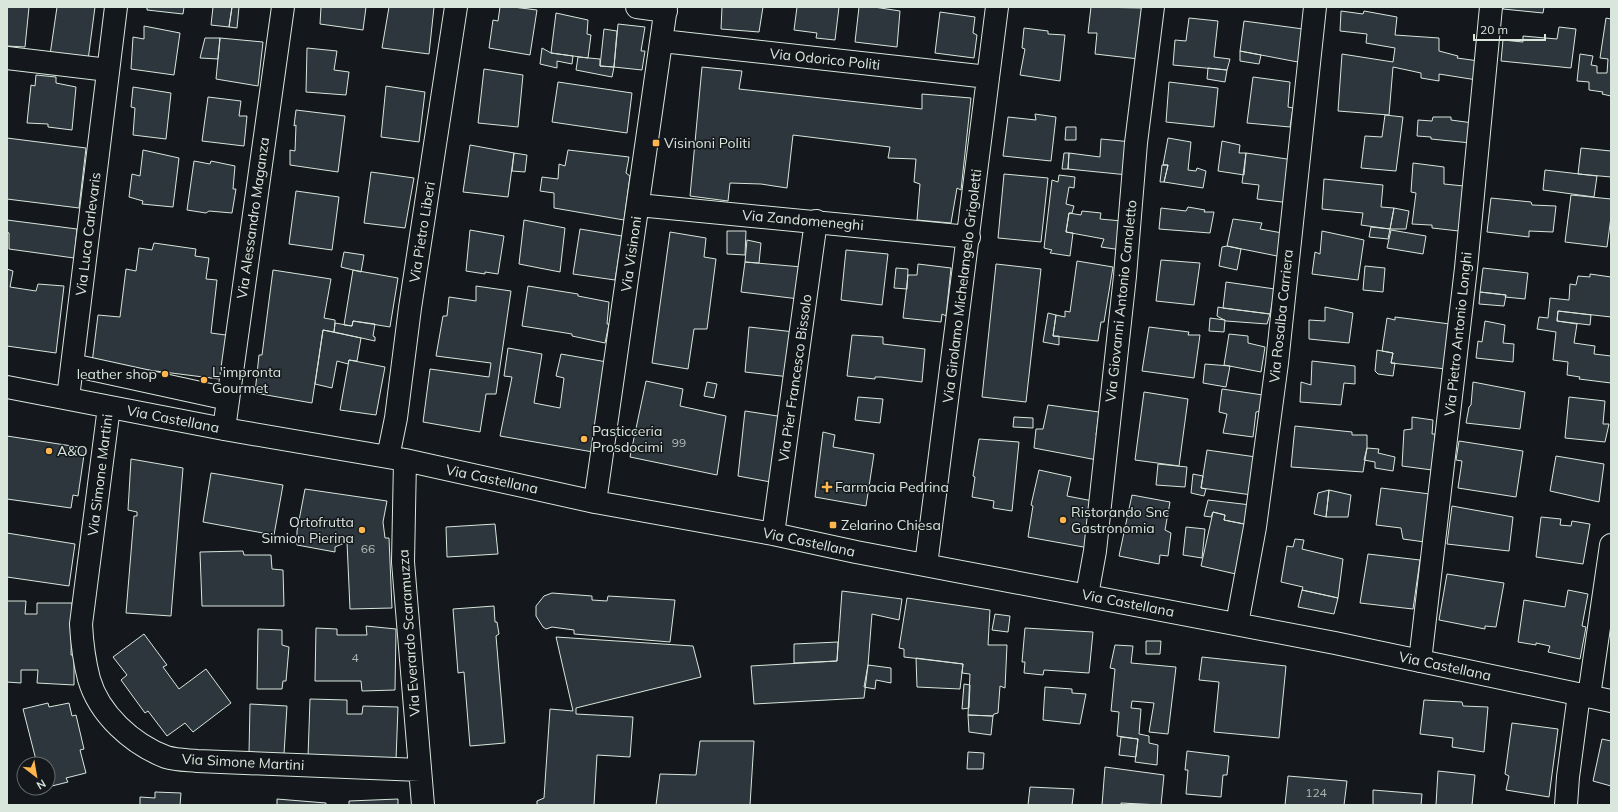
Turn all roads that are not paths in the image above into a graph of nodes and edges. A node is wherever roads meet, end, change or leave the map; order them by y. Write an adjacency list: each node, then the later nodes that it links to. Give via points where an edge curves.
1 (116, 7): 12 (street, Via Luca Carlevaris)
2 (283, 7): 20 (street, Via Alessandro Maganza)
3 (456, 7): 23 (street, Via Pietro Liberi, via 412,293 396,418)
4 (638, 7): 9 (street)
5 (997, 7): 13 (street, Via Girolamo Michelangelo Grigoletti)
6 (1153, 7): 28 (street, Via Giovanni Antonio Canaletto, via 1136,143 1125,276 1095,551)
7 (1315, 7): 29 (street, Via Rosalba Carriera, via 1277,363 1255,526)
8 (1491, 7): 30 (street, Via Pietro Antonio Longhi, via 1466,268)
9 (666, 9): 10 (street, Via Visinoni)
10 (662, 41): 13 (street, Via Odorico Politi); 14 (street, Via Visinoni)
11 (7, 58): 12 (street)
12 (108, 70): 17 (street, Via Luca Carlevaris)
13 (988, 77): 16 (street, Via Girolamo Michelangelo Grigoletti)
14 (638, 205): 15 (street, Via Zandomeneghi); 24 (street, Via Visinoni)
15 (816, 221): 16 (street, Via Zandomeneghi); 25 (street, Via Pier Francesco Bissolo)
16 (969, 237): 27 (street, Via Girolamo Michelangelo Grigoletti)
17 (72, 366): 19 (street, Via Luca Carlevaris); 20 (street)
18 (7, 387): 19 (street, Via Castellana)
19 (68, 398): 21 (street, Via Castellana)
20 (228, 399): 22 (street, Via Alessandro Maganza)
21 (109, 407): 22 (street, Via Castellana); 33 (street, Via Simone Martini, via 81,624 82,651 89,680 100,703 119,728 141,744 167,757 197,761)
22 (224, 429): 23 (street, Via Castellana)
23 (396, 459): 24 (street, Via Castellana); 33 (street, Via Everardo Scaramuzza)
24 (595, 502): 25 (street, Via Castellana)
25 (773, 534): 27 (street, Via Castellana)
26 (1611, 545): 31 (street)
27 (926, 565): 28 (street, Via Castellana)
28 (1087, 595): 29 (street, Via Castellana)
29 (1237, 624): 30 (street, Via Castellana)
30 (1420, 661): 31 (street, Via Castellana)
31 (1584, 695): 32 (street, Via Castellana); 35 (street, via 1568,777)
32 (1611, 701)
33 (420, 770): 34 (street, Via Everardo Scaramuzza)
34 (423, 805)
35 (1566, 805)

